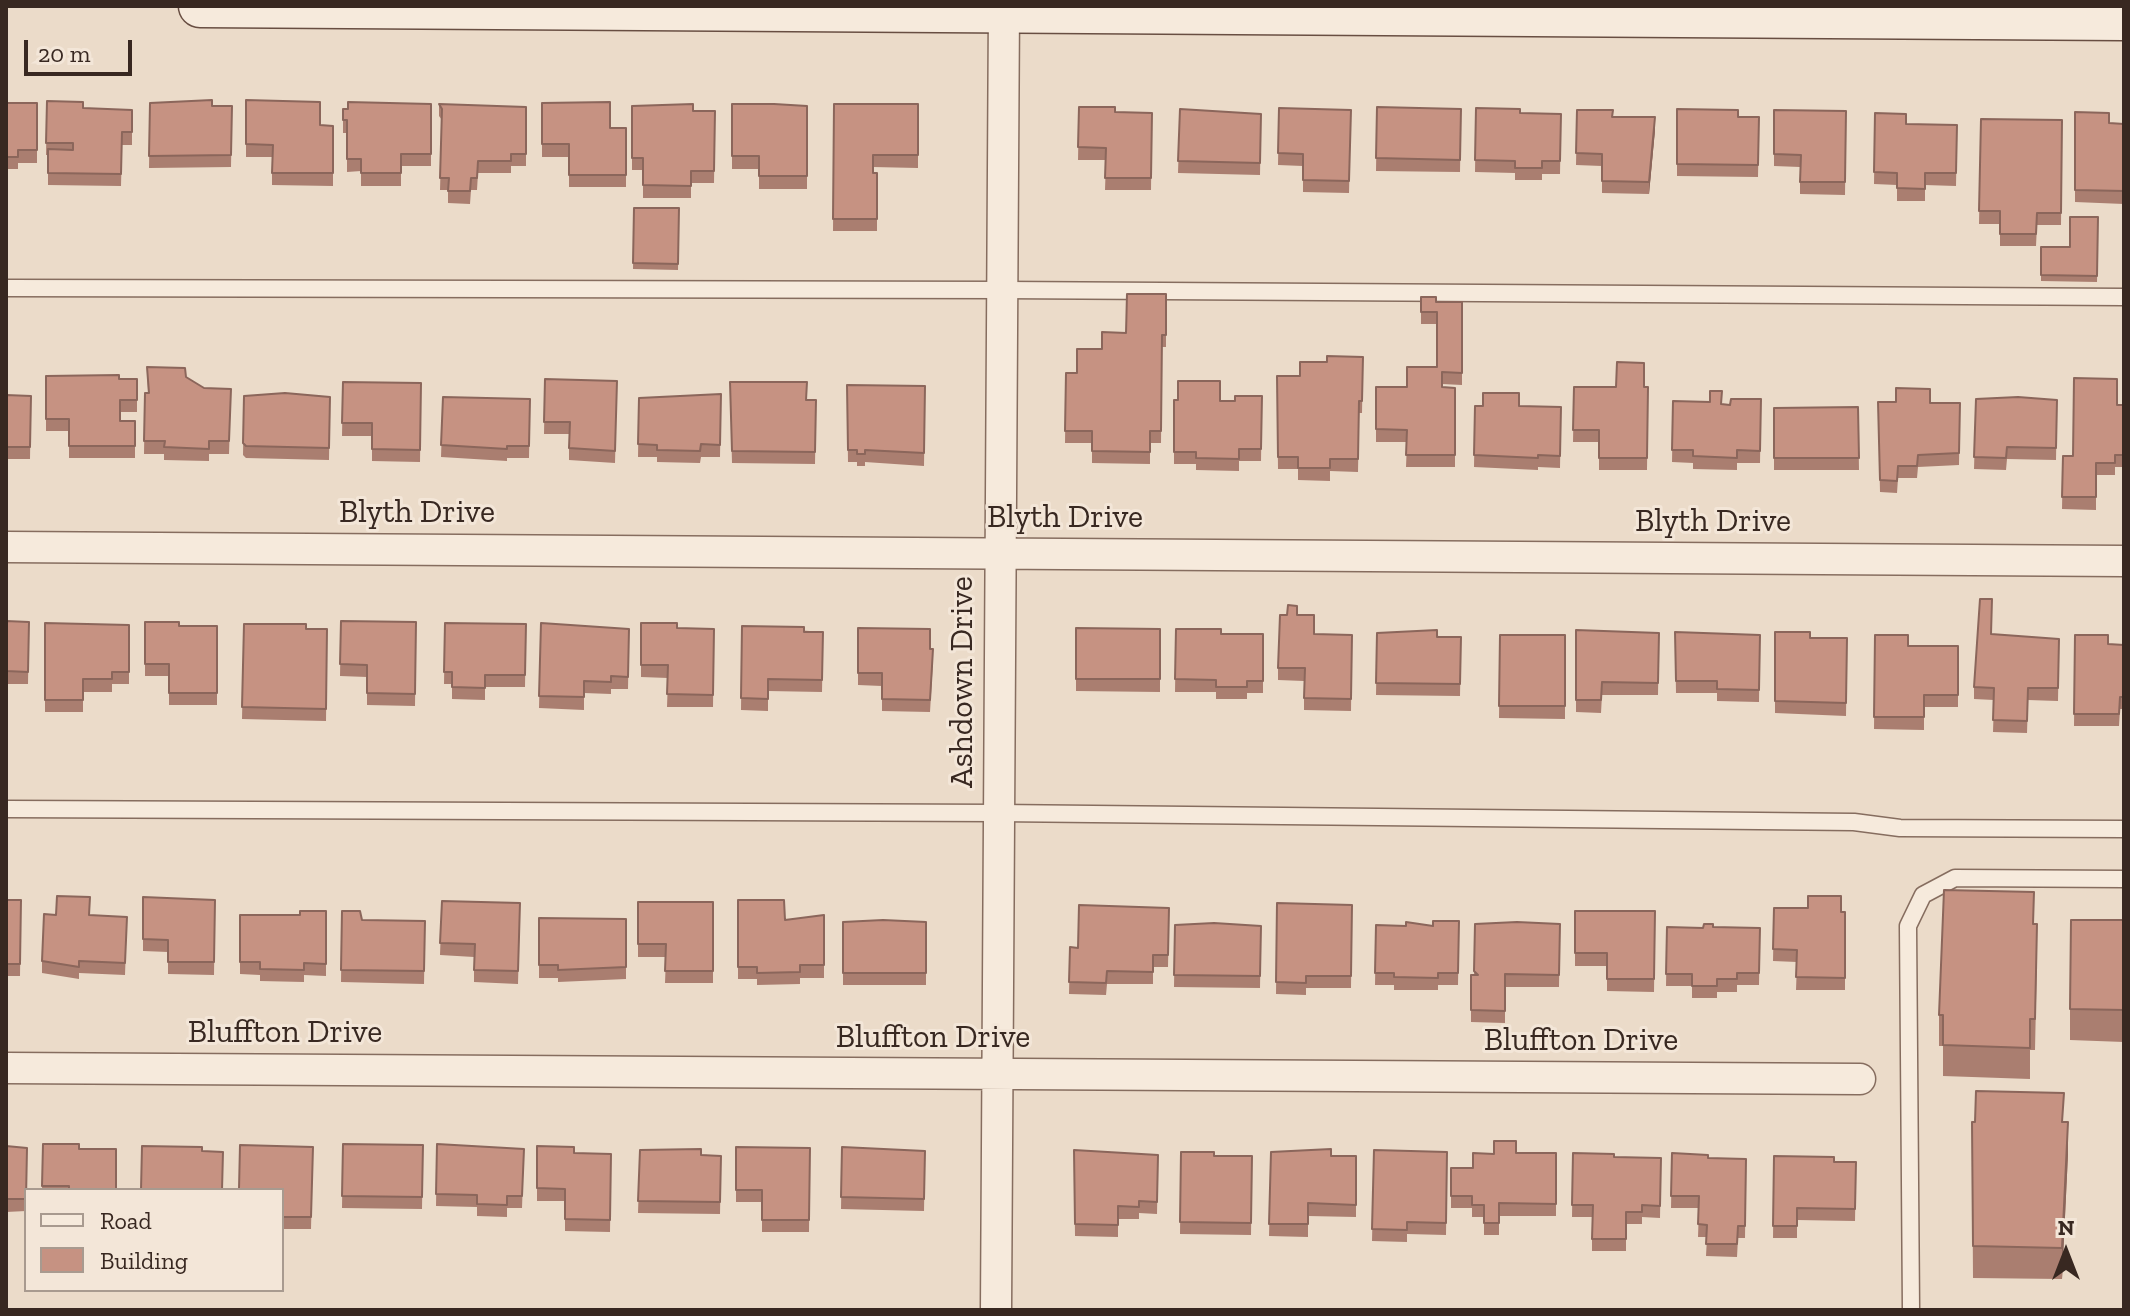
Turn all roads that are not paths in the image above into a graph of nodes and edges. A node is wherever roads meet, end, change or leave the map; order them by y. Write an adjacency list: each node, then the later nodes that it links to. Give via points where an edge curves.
1 (200, 6): 2 (street)
2 (1004, 8): 3 (street); 5 (street, Ashdown Drive)
3 (2124, 19)
4 (6, 288): 5 (lane)
5 (1002, 290): 6 (lane); 8 (street, Ashdown Drive)
6 (2124, 297)
7 (6, 547): 8 (street, Blyth Drive)
8 (1000, 553): 9 (street, Blyth Drive); 11 (street, Ashdown Drive)
9 (2124, 561)
10 (6, 809): 11 (lane)
11 (998, 813): 12 (lane); 15 (street, Ashdown Drive)
12 (2124, 829)
13 (2124, 879): 18 (lane, via 1955,878 1923,895 1908,926)
14 (6, 1068): 15 (street, Bluffton Drive)
15 (997, 1075): 16 (street, Bluffton Drive); 17 (street, Ashdown Drive)
16 (1860, 1079)
17 (996, 1310)
18 (1911, 1310)

